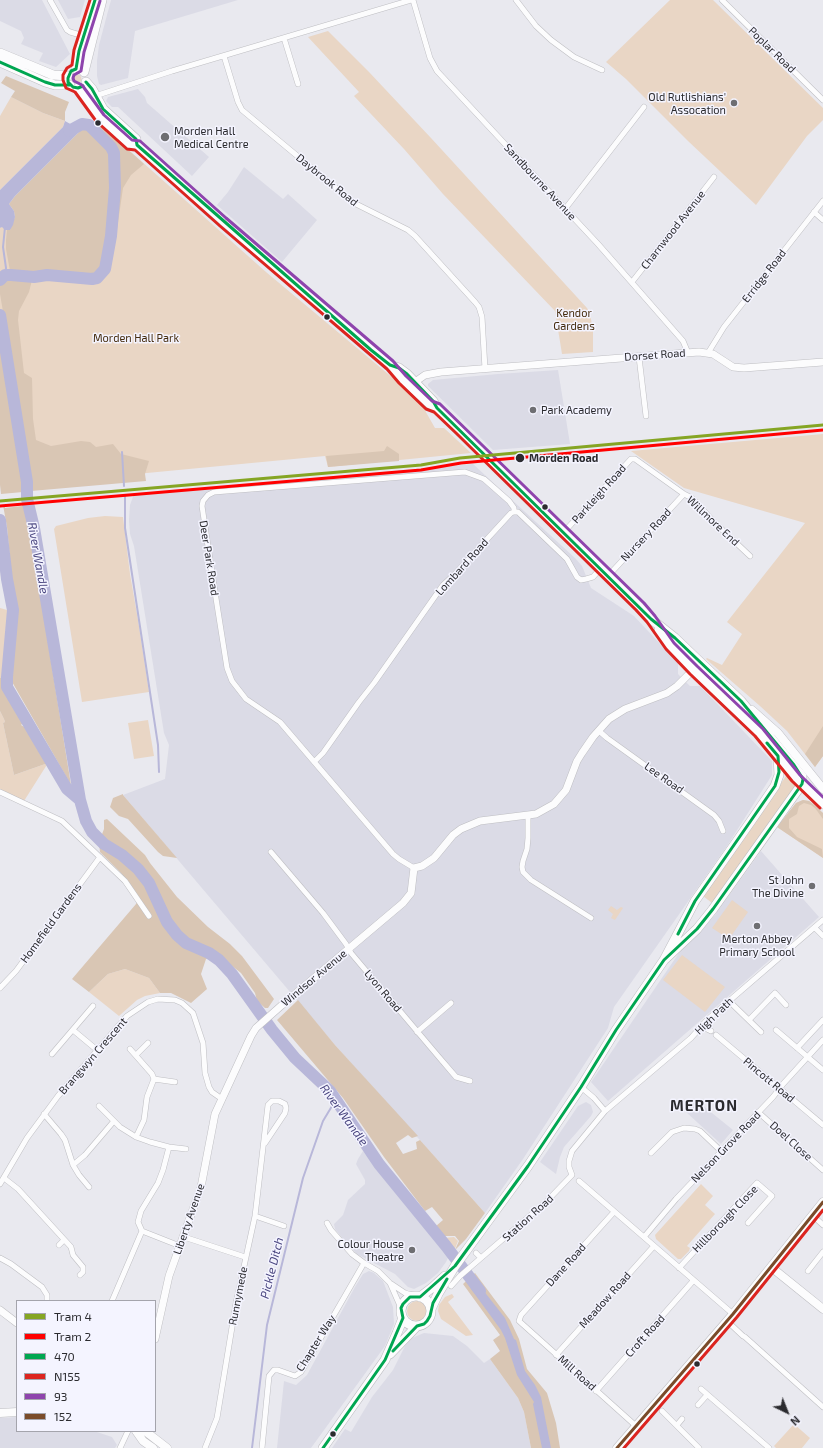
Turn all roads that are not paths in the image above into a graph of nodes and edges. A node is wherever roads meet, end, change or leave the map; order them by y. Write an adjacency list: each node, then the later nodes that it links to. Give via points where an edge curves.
1 (50, 0): 7 (street, via 67,30)
2 (95, 0): 7 (highway)
3 (102, 0): 12 (highway)
4 (412, 0): 8 (street); 23 (street, Sandbourne Avenue, via 434,67)
5 (516, 0): 13 (street, via 536,26 551,40 574,57)
6 (722, 0): 18 (street, Poplar Road)
7 (84, 36): 12 (highway, via 79,51)
8 (284, 38): 10 (street); 16 (street)
9 (0, 53): 15 (highway)
10 (224, 56): 17 (street); 32 (street, Daybrook Road, via 242,110 354,203 408,230 475,302 482,317)
11 (0, 62): 15 (highway, via 55,86)
12 (80, 70): 14 (highway, via 86,76); 15 (highway, via 71,71)
13 (602, 70)
14 (86, 82): 15 (highway, via 82,86); 17 (highway)
15 (72, 83): 20 (highway, via 100,118 130,145)
16 (298, 84)
17 (95, 96): 20 (highway, via 102,109 136,139)
18 (823, 100)
19 (644, 107): 23 (street)
20 (137, 145): 31 (highway)
21 (714, 177): 26 (street, Charnwood Avenue)
22 (823, 201): 24 (street, Erridge Road)
23 (565, 209): 26 (street, Sandbourne Avenue)
24 (814, 212): 25 (street); 28 (street, Erridge Road, via 724,328)
25 (823, 220)
26 (632, 282): 27 (street, Sandbourne Avenue, via 683,341)
27 (688, 353): 28 (street, Dorset Road); 29 (street, Dorset Road)
28 (708, 353): 30 (street, Dorset Road, via 739,368)
29 (639, 356): 32 (street, Dorset Road); 35 (street)
30 (823, 362)
31 (390, 365): 33 (highway, via 399,368); 34 (highway, via 429,405)
32 (485, 369): 33 (street, Dorset Road, via 429,373)
33 (415, 382): 34 (highway)
34 (437, 408): 39 (highway)
35 (646, 416)
36 (635, 459): 37 (street, Willmore End); 39 (street, Parkleigh Road, via 631,459)
37 (684, 494): 40 (street, Willmore End, via 692,498); 42 (street, Nursery Road)
38 (514, 512): 41 (street, via 518,512 567,559 581,580 592,577); 48 (street, Lombard Road, via 443,585); 48 (street, Deer Park Road, via 508,501 489,483 465,472 214,492 203,501 225,657 232,681 246,699 280,722)
39 (564, 532): 41 (highway)
40 (750, 556)
41 (601, 568): 42 (highway)
42 (608, 576): 43 (highway)
43 (651, 619): 44 (highway); 45 (highway, via 670,646)
44 (700, 663): 45 (street); 49 (highway, via 741,701)
45 (693, 670): 46 (street, via 667,693 616,714); 47 (highway, via 759,733)
46 (599, 731): 55 (street, via 579,757 569,785 561,797 545,810); 56 (street, Lee Road, via 704,806 719,821)
47 (778, 756): 49 (main road); 51 (highway, via 779,772)
48 (314, 762): 59 (street, Deer Park Road, via 393,854)
49 (795, 766): 50 (highway, via 802,776); 51 (main road); 52 (main road)
50 (802, 784): 54 (main road); 66 (highway, via 713,909 697,929)
51 (775, 786): 66 (highway, via 695,901)
52 (823, 789)
53 (0, 792): 58 (street, via 62,821)
54 (823, 804)
55 (528, 816): 59 (street, via 470,824 453,835 429,862); 61 (street, via 523,872 531,880)
56 (723, 831)
57 (271, 852): 65 (street, Lyon Road, via 323,913)
58 (100, 857): 60 (street, via 125,880); 67 (street, Homefield Gardens, via 10,980)
59 (414, 868): 65 (street, Windsor Avenue, via 408,898)
60 (149, 916)
61 (591, 918)
62 (823, 920): 63 (street, High Path)
63 (814, 928): 64 (street); 68 (street, High Path)
64 (823, 936)
65 (349, 949): 78 (street, Lyon Road); 95 (street, Windsor Avenue, via 256,1028)
66 (664, 960): 93 (highway)
67 (0, 988)
68 (729, 1001): 72 (street); 74 (street, High Path)
69 (451, 1003): 78 (street)
70 (786, 1005): 72 (street, via 775,993)
71 (93, 1006): 75 (street)
72 (749, 1020): 79 (street)
73 (823, 1020): 83 (street)
74 (701, 1026): 77 (street); 97 (street, High Path, via 691,1038)
75 (72, 1030): 85 (street); 86 (street)
76 (776, 1030): 83 (street)
77 (711, 1031)
78 (418, 1032): 91 (street, Lyon Road, via 456,1077)
79 (761, 1032)
80 (716, 1035): 94 (street, Pincott Road)
81 (823, 1040): 88 (street, Nelson Grove Road)
82 (148, 1043): 87 (street)
83 (797, 1048): 88 (street)
84 (130, 1049): 87 (street)
85 (97, 1050): 95 (street, Brangwyn Crescent, via 127,1016 148,1002 158,999 182,1002 193,1014 199,1027 209,1087); 99 (street, Brangwyn Crescent)
86 (52, 1054)
87 (136, 1055): 90 (street)
88 (808, 1057): 89 (street); 94 (street, Nelson Grove Road)
89 (823, 1070)
90 (154, 1079): 92 (street); 102 (street, via 147,1097 144,1120)
91 (470, 1081)
92 (175, 1082)
93 (581, 1087): 97 (street); 136 (highway, via 528,1166)
94 (780, 1088): 98 (street, Nelson Grove Road); 101 (street, Pincott Road)
95 (222, 1099): 124 (street, Liberty Avenue, via 214,1117 201,1187)
96 (99, 1106): 100 (street)
97 (605, 1111): 110 (street, High Path, via 572,1151 569,1161)
98 (758, 1112): 106 (street, Nelson Grove Road); 109 (street, Doel Close)
99 (44, 1114): 108 (street, via 62,1134); 111 (street, Brangwyn Crescent)
100 (114, 1121): 102 (street); 108 (street, via 85,1156)
101 (823, 1125)
102 (136, 1137): 104 (street)
103 (265, 1143): 103 (street, Runnymede, via 268,1106 272,1101 278,1101 285,1104 286,1113); 118 (street, Runnymede)
104 (168, 1147): 105 (street); 123 (street, via 158,1183 139,1217 138,1222)
105 (186, 1149)
106 (721, 1151): 107 (street, via 700,1131 684,1128 672,1132); 125 (street, Nelson Grove Road)
107 (651, 1153)
108 (73, 1165): 114 (street)
109 (823, 1170)
110 (572, 1175): 134 (street, Station Road, via 546,1202)
111 (4, 1178): 113 (street, Brangwyn Crescent); 126 (street, via 18,1189)
112 (578, 1181): 116 (street)
113 (0, 1184)
114 (89, 1187)
115 (823, 1202): 117 (main road)
116 (614, 1212): 125 (street); 153 (street, Dane Road)
117 (812, 1215): 121 (street); 137 (main road)
118 (255, 1216): 122 (street); 132 (street, Runnymede)
119 (327, 1223): 135 (street, via 347,1250)
120 (748, 1223): 138 (street, Hillborough Close, via 772,1196 757,1183)
121 (823, 1225)
122 (284, 1226)
123 (142, 1231): 128 (street); 146 (street)
124 (184, 1237): 128 (street, Liberty Avenue); 132 (street)
125 (644, 1237): 129 (street)
126 (64, 1240): 127 (street); 140 (street, via 83,1267)
127 (59, 1245)
128 (180, 1246): 157 (street, Liberty Avenue)
129 (654, 1246): 138 (street); 158 (street, Meadow Road)
130 (823, 1252): 139 (street)
131 (476, 1253): 134 (street)
132 (245, 1257): 177 (street, Runnymede, via 217,1418)
133 (0, 1258): 145 (street, via 42,1287)
134 (481, 1258): 143 (street, Station Road)
135 (364, 1263): 142 (street); 178 (street, Chapter Way, via 301,1372 295,1376 274,1370 269,1376)
136 (454, 1266): 144 (highway, via 433,1287); 148 (highway)
137 (771, 1267): 149 (main road); 151 (main road)
138 (679, 1268): 141 (street)
139 (808, 1271)
140 (80, 1276)
141 (694, 1281): 151 (street); 161 (street, Croft Road)
142 (390, 1282): 144 (street, via 404,1293); 147 (street)
143 (451, 1286)
144 (417, 1296): 147 (highway, via 406,1300); 148 (highway, via 428,1302)
145 (47, 1300)
146 (112, 1300)
147 (401, 1308): 152 (highway)
148 (431, 1309): 156 (highway, via 427,1321)
149 (823, 1309)
150 (0, 1310): 155 (street)
151 (733, 1314): 154 (main road)
152 (403, 1318): 156 (highway, via 408,1324); 159 (highway)
153 (519, 1319): 158 (street, Mill Road)
154 (727, 1321): 164 (street, via 752,1340); 170 (main road)
155 (16, 1322)
156 (417, 1326): 159 (highway)
157 (156, 1335)
158 (556, 1355): 161 (street, Mill Road)
159 (384, 1362): 179 (highway)
160 (701, 1389): 162 (street)
161 (596, 1391): 170 (street, Mill Road)
162 (707, 1395): 163 (street); 182 (street)
163 (698, 1405)
164 (823, 1407)
165 (662, 1411): 169 (street)
166 (16, 1412): 167 (main road)
167 (0, 1413)
168 (682, 1419): 169 (street)
169 (677, 1425): 181 (street)
170 (636, 1426): 180 (main road)
171 (128, 1432): 174 (street)
172 (137, 1432): 175 (main road, via 143,1441)
173 (147, 1432): 176 (main road)
174 (121, 1446)
175 (153, 1448)
176 (167, 1448)
177 (205, 1448)
178 (262, 1448)
179 (324, 1448)
180 (617, 1448)
181 (700, 1448)
182 (769, 1448)

